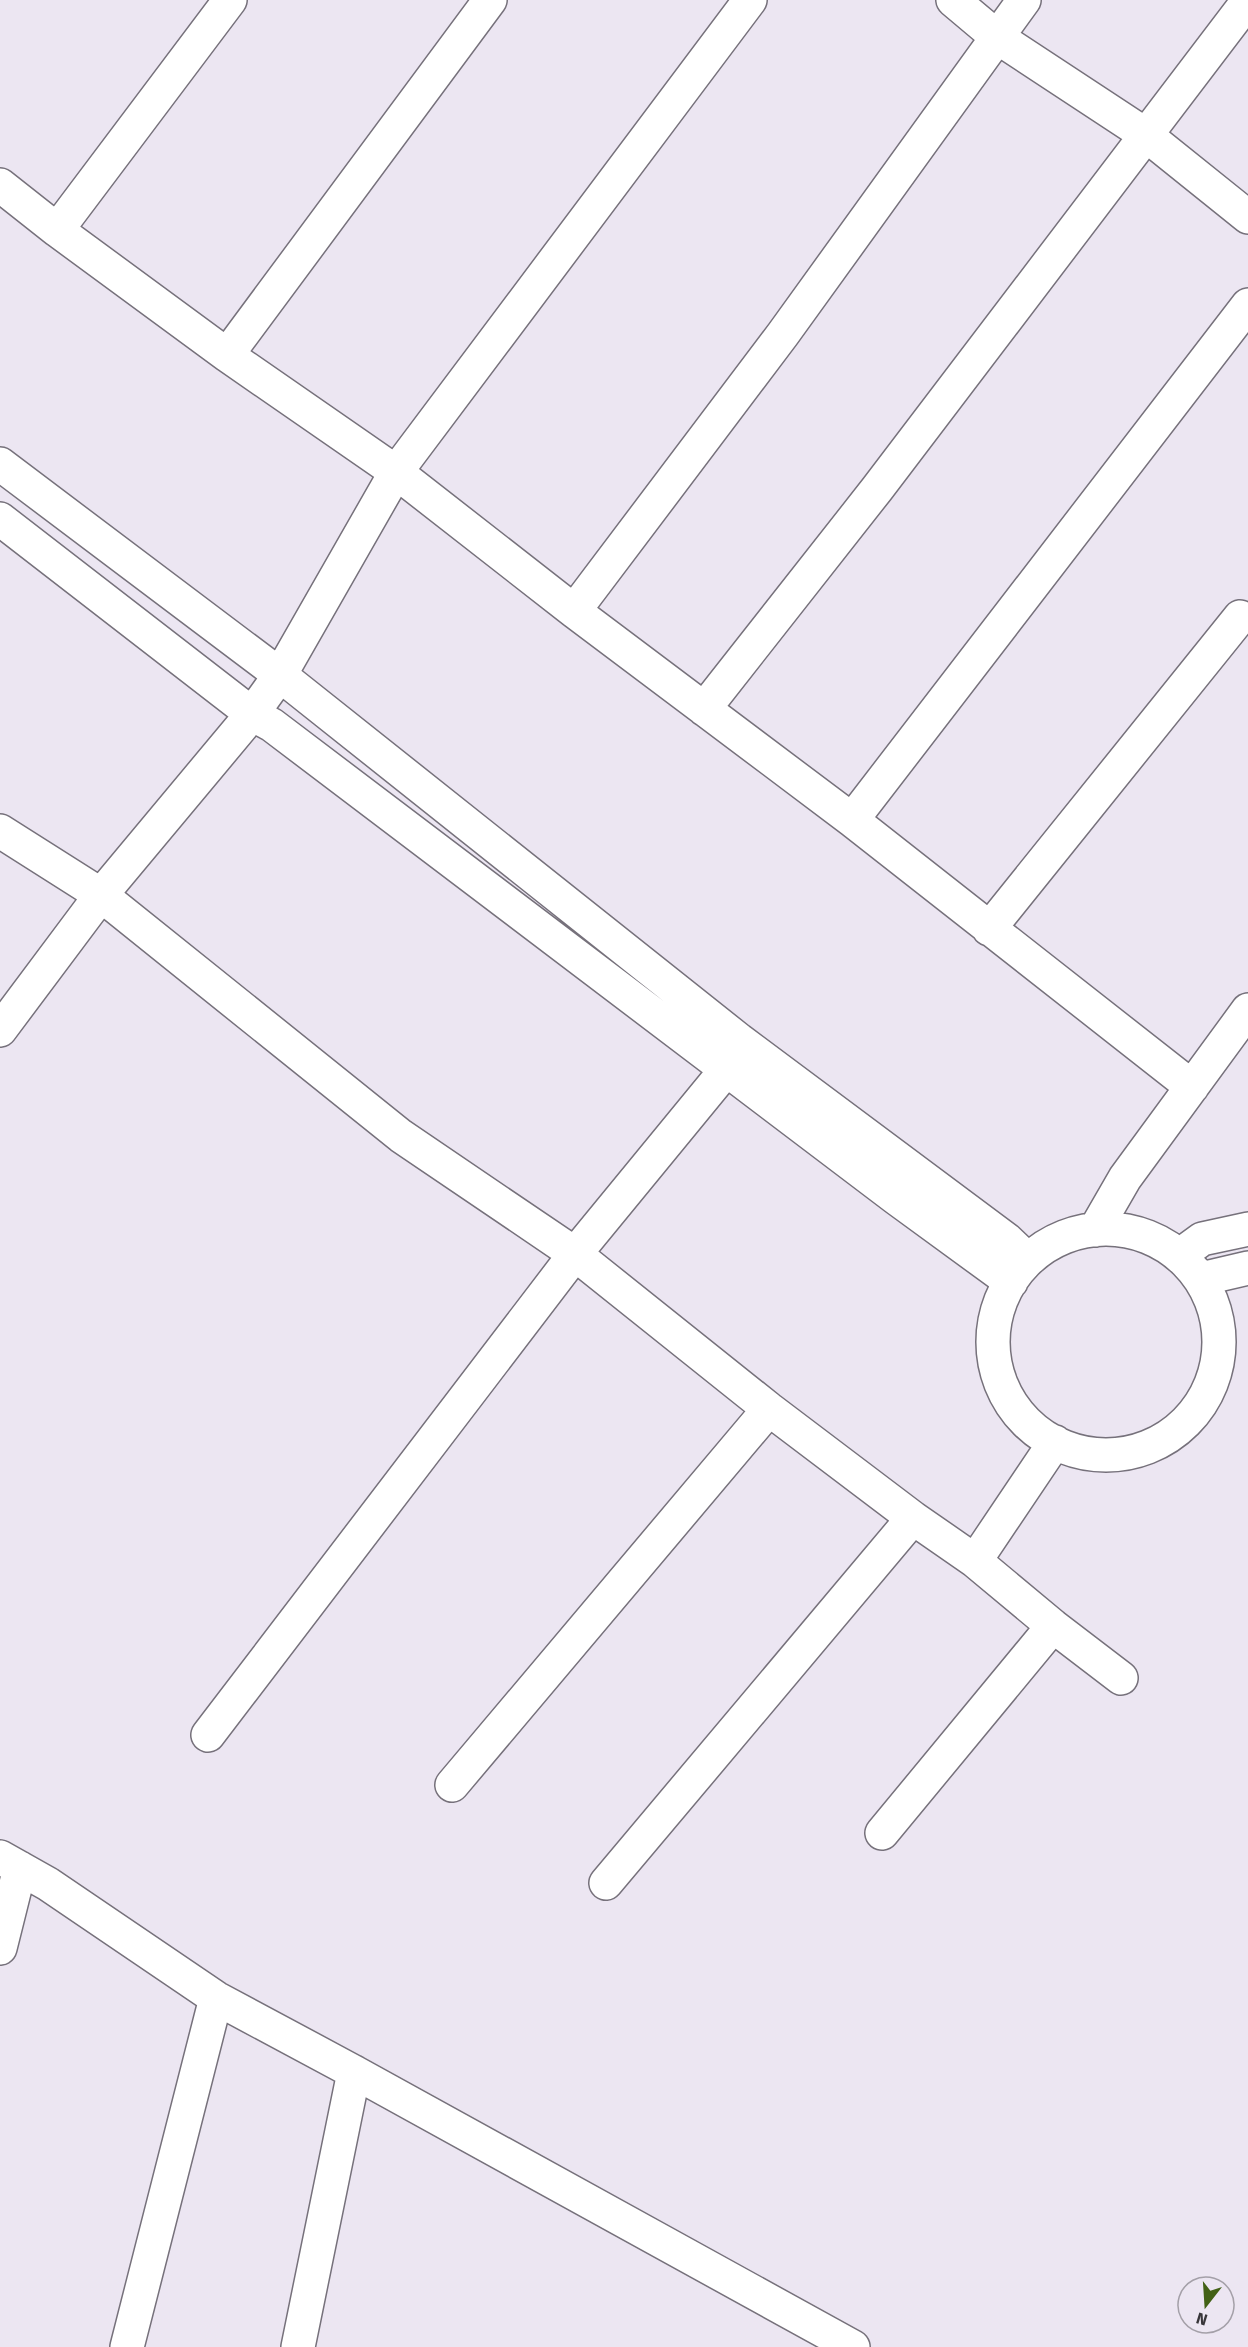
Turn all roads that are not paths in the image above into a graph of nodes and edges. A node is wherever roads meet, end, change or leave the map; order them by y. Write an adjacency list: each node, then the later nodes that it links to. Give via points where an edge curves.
1 (230, 0): 11 (street)
2 (490, 0): 13 (street)
3 (750, 0): 15 (street)
4 (952, 0): 7 (street)
5 (1024, 0): 7 (street)
6 (1248, 1): 8 (street)
7 (997, 37): 8 (street); 17 (street, via 783,334)
8 (1146, 135): 10 (street); 20 (street)
9 (0, 185): 11 (street)
10 (1248, 218)
11 (57, 230): 13 (street)
12 (1248, 305): 22 (street)
13 (227, 355): 15 (street)
14 (0, 464): 19 (street)
15 (396, 472): 17 (street); 19 (street)
16 (0, 519): 21 (street)
17 (574, 611): 20 (street)
18 (1240, 617): 25 (street)
19 (280, 675): 21 (street); 35 (street, via 739,1040 1007,1240)
20 (704, 709): 22 (street)
21 (252, 714): 24 (street); 28 (street, via 272,725)
22 (852, 820): 25 (street)
23 (0, 831): 24 (street)
24 (101, 896): 27 (street); 32 (street, via 401,1136)
25 (989, 929): 29 (street)
26 (1248, 1010): 29 (street)
27 (0, 1030)
28 (726, 1070): 32 (street); 35 (street)
29 (1192, 1087): 31 (street, via 1125,1178)
30 (1248, 1229): 33 (street, via 1202,1239)
31 (1095, 1230): 33 (street, via 1134,1232); 35 (street, via 1060,1239 1038,1251)
32 (575, 1254): 37 (street); 43 (street)
33 (1180, 1255): 36 (street)
34 (1248, 1268): 36 (street)
35 (1020, 1271): 38 (street, via 1005,1290 996,1313 995,1364 1016,1410)
36 (1201, 1279): 38 (street, via 1218,1320 1221,1345 1208,1394 1194,1414 1154,1445 1129,1453 1104,1455)
37 (769, 1409): 39 (street); 44 (street)
38 (1055, 1442): 40 (street)
39 (913, 1518): 40 (street); 47 (street)
40 (975, 1561): 41 (street)
41 (1053, 1626): 42 (street); 45 (street)
42 (1121, 1678)
43 (208, 1735)
44 (452, 1785)
45 (882, 1833)
46 (10, 1863): 48 (street); 49 (street, via 48,1884)
47 (606, 1883)
48 (0, 1948)
49 (216, 1998): 50 (street); 51 (street)
50 (354, 2072): 52 (street); 53 (street)
51 (127, 2347)
52 (298, 2347)
53 (853, 2347)

